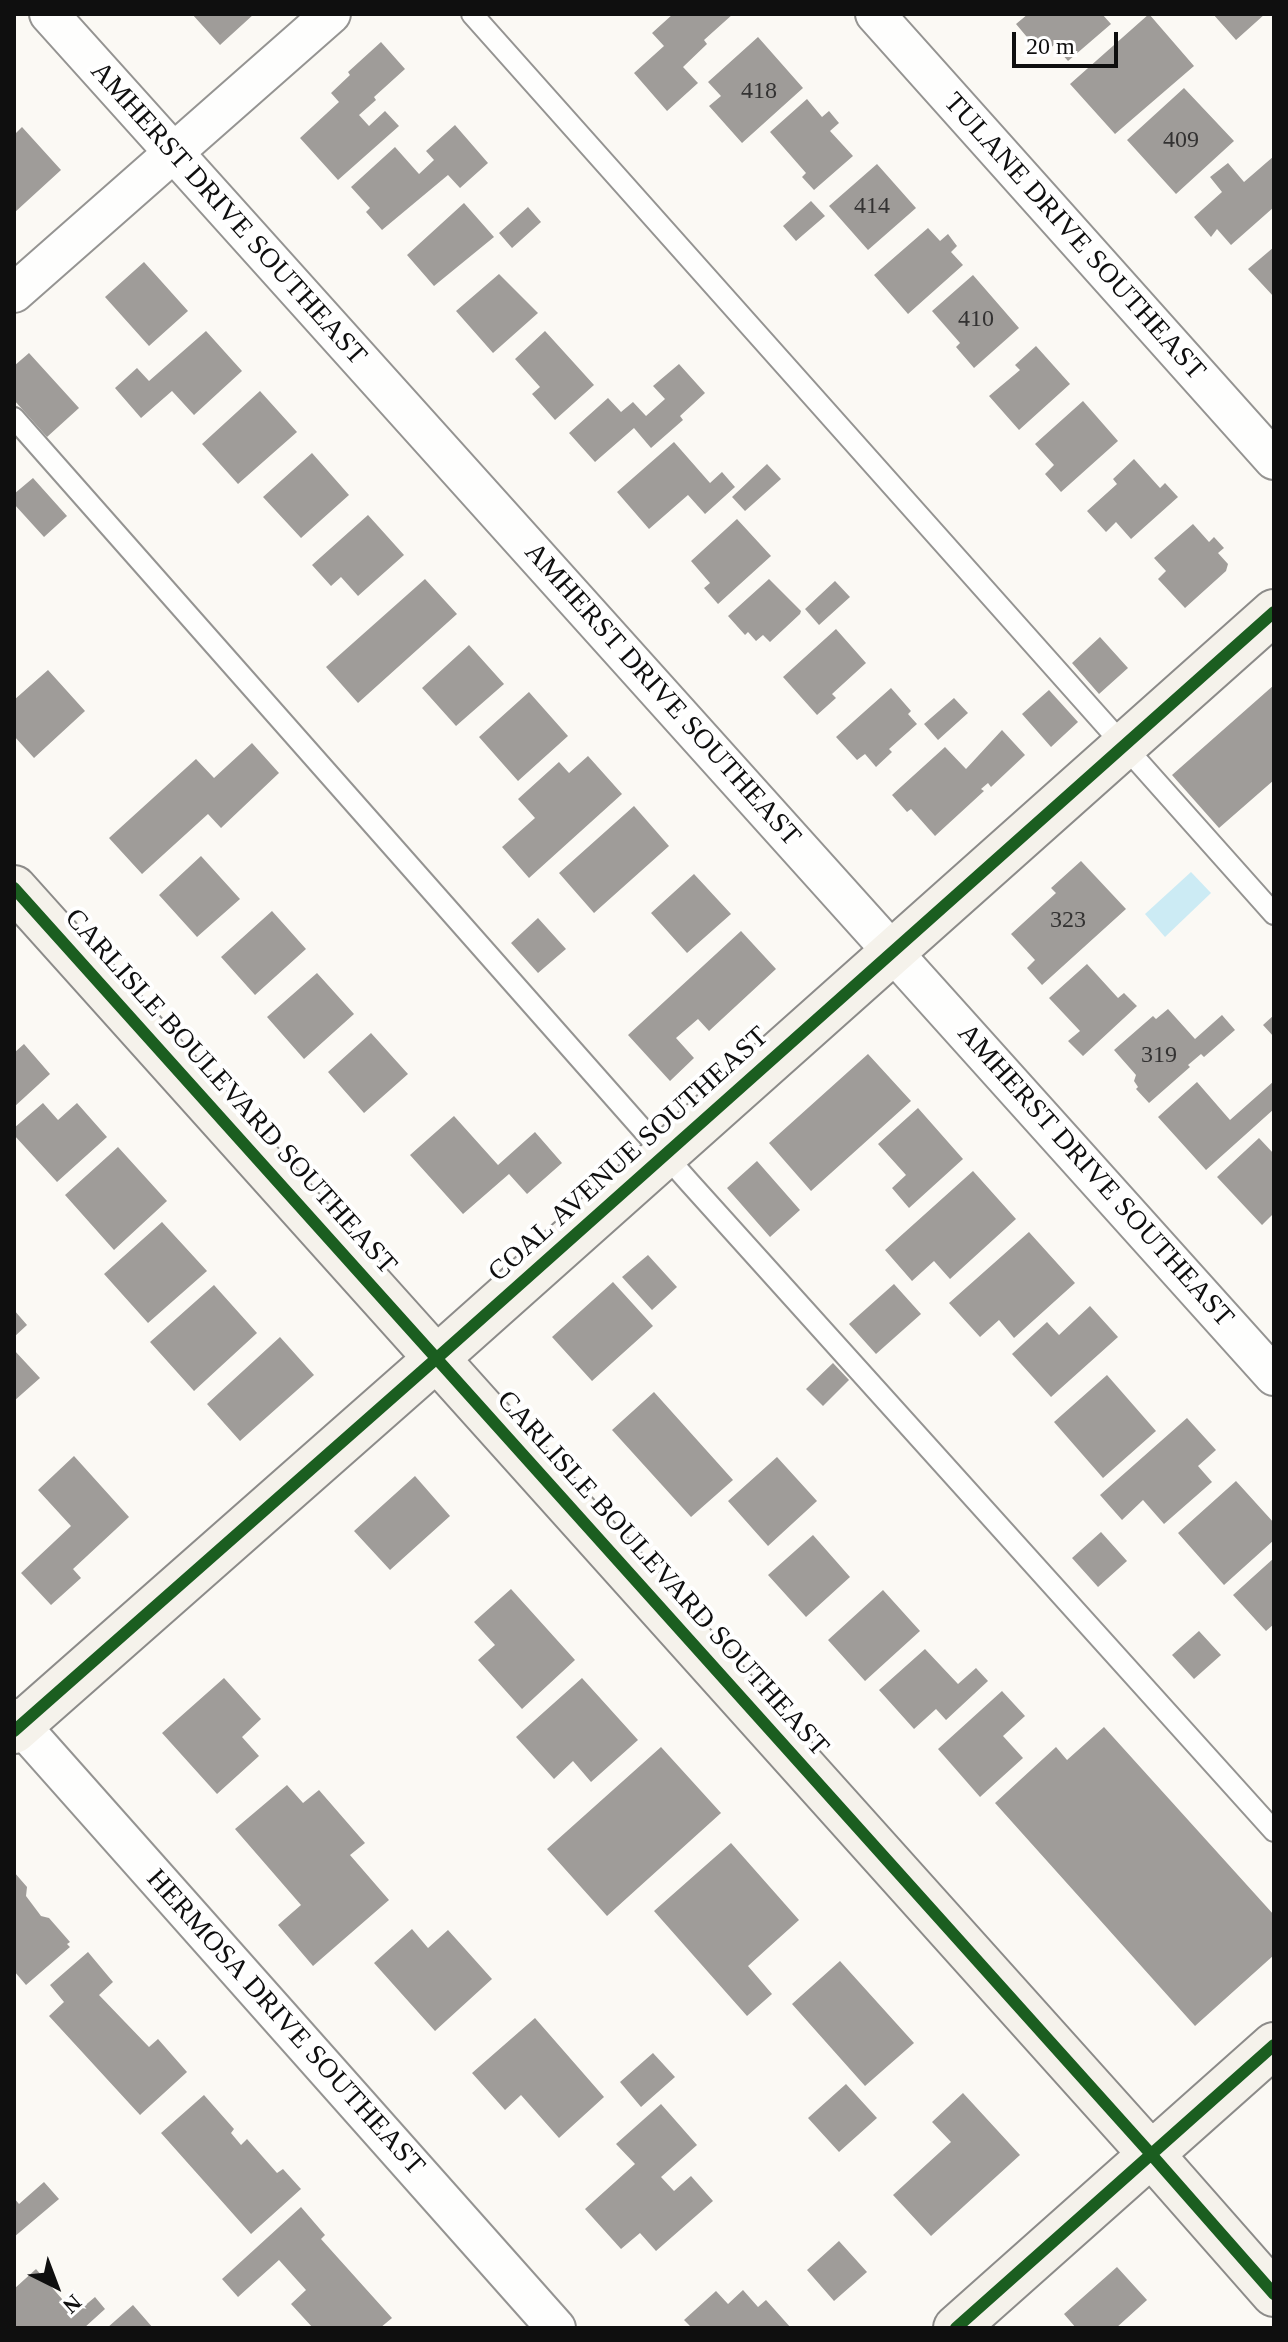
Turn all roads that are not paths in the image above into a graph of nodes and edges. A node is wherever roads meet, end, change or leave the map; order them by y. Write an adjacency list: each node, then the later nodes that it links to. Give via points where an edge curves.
1 (49, 14): 5 (street, AMHERST DRIVE SOUTHEAST)
2 (331, 14): 5 (street)
3 (472, 14): 10 (lane)
4 (875, 14): 8 (street, TULANE DRIVE SOUTHEAST)
5 (174, 154): 6 (street); 13 (street, AMHERST DRIVE SOUTHEAST)
6 (14, 293)
7 (14, 418): 14 (lane)
8 (1274, 460)
9 (1274, 612): 10 (main road, COAL AVENUE SOUTHEAST)
10 (1124, 745): 12 (lane); 13 (main road, COAL AVENUE SOUTHEAST)
11 (14, 888): 15 (main road, CARLISLE BOULEVARD SOUTHEAST)
12 (1274, 914)
13 (894, 951): 14 (main road, COAL AVENUE SOUTHEAST); 16 (street, AMHERST DRIVE SOUTHEAST)
14 (665, 1155): 15 (main road, COAL AVENUE SOUTHEAST); 18 (lane)
15 (437, 1358): 17 (main road, COAL AVENUE SOUTHEAST); 20 (main road, CARLISLE BOULEVARD SOUTHEAST)
16 (1274, 1376)
17 (16, 1725): 22 (street, HERMOSA DRIVE SOUTHEAST)
18 (1274, 1831)
19 (1274, 2045): 20 (main road)
20 (1150, 2153): 21 (main road, CARLISLE BOULEVARD SOUTHEAST); 23 (main road)
21 (1274, 2294)
22 (556, 2328)
23 (956, 2328)

